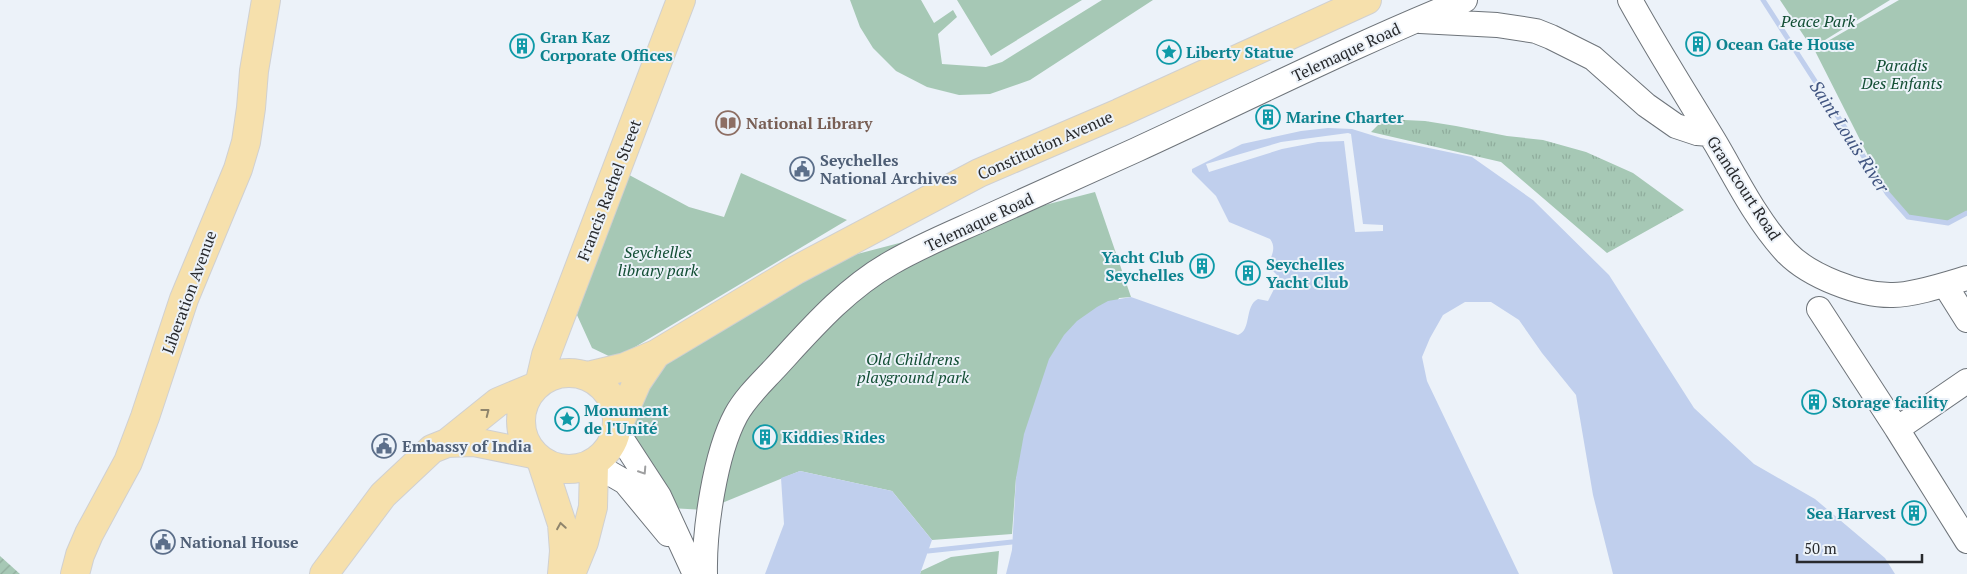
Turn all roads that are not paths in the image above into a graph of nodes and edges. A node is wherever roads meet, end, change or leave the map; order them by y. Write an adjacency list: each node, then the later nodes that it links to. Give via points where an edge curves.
1 (266, 0): 23 (main road, Liberation Avenue, via 246,142 238,169 184,299 128,462 80,555)
2 (681, 0): 15 (main road, Francis Rachel Street)
3 (1367, 0): 12 (main road, Constitution Avenue, via 979,173 796,270)
4 (1465, 0): 6 (street, Telemaque Road)
5 (1630, 3): 7 (street, Grandcourt Road)
6 (1413, 21): 7 (street, Telemaque Road, via 1536,31 1594,58 1646,105 1676,126); 27 (street, Telemaque Road, via 954,232 890,263 854,288 818,320 736,415 723,448 710,506 704,548)
7 (1710, 134): 9 (street, Grandcourt Road, via 1772,234 1802,264 1842,286 1862,291 1893,295)
8 (1967, 278): 9 (street, Grandcourt Road)
9 (1945, 285): 11 (street)
10 (1819, 309): 16 (street)
11 (1967, 320)
12 (656, 354): 13 (main road, Constitution Avenue, via 625,367); 17 (main road, Constitution Avenue, via 637,382)
13 (588, 376): 15 (main road, via 563,372); 17 (main road, via 602,385 612,398 617,414)
14 (1967, 381): 16 (street)
15 (537, 384): 18 (main road, one-way to 15, via 498,402); 19 (main road, via 525,398 521,427 525,441)
16 (1897, 429): 21 (street)
17 (616, 430): 20 (main road, via 612,443); 22 (street, one-way to 22, via 659,496)
18 (448, 443): 19 (main road, via 474,442); 24 (main road, via 432,449 383,495)
19 (537, 457): 20 (main road, via 553,467 567,469); 25 (main road, one-way to 19, via 562,524)
20 (594, 464): 22 (street, via 625,482); 26 (main road, via 593,507)
21 (1967, 542)
22 (690, 566)
23 (75, 574)
24 (324, 574)
25 (562, 574)
26 (571, 574)
27 (705, 574)

